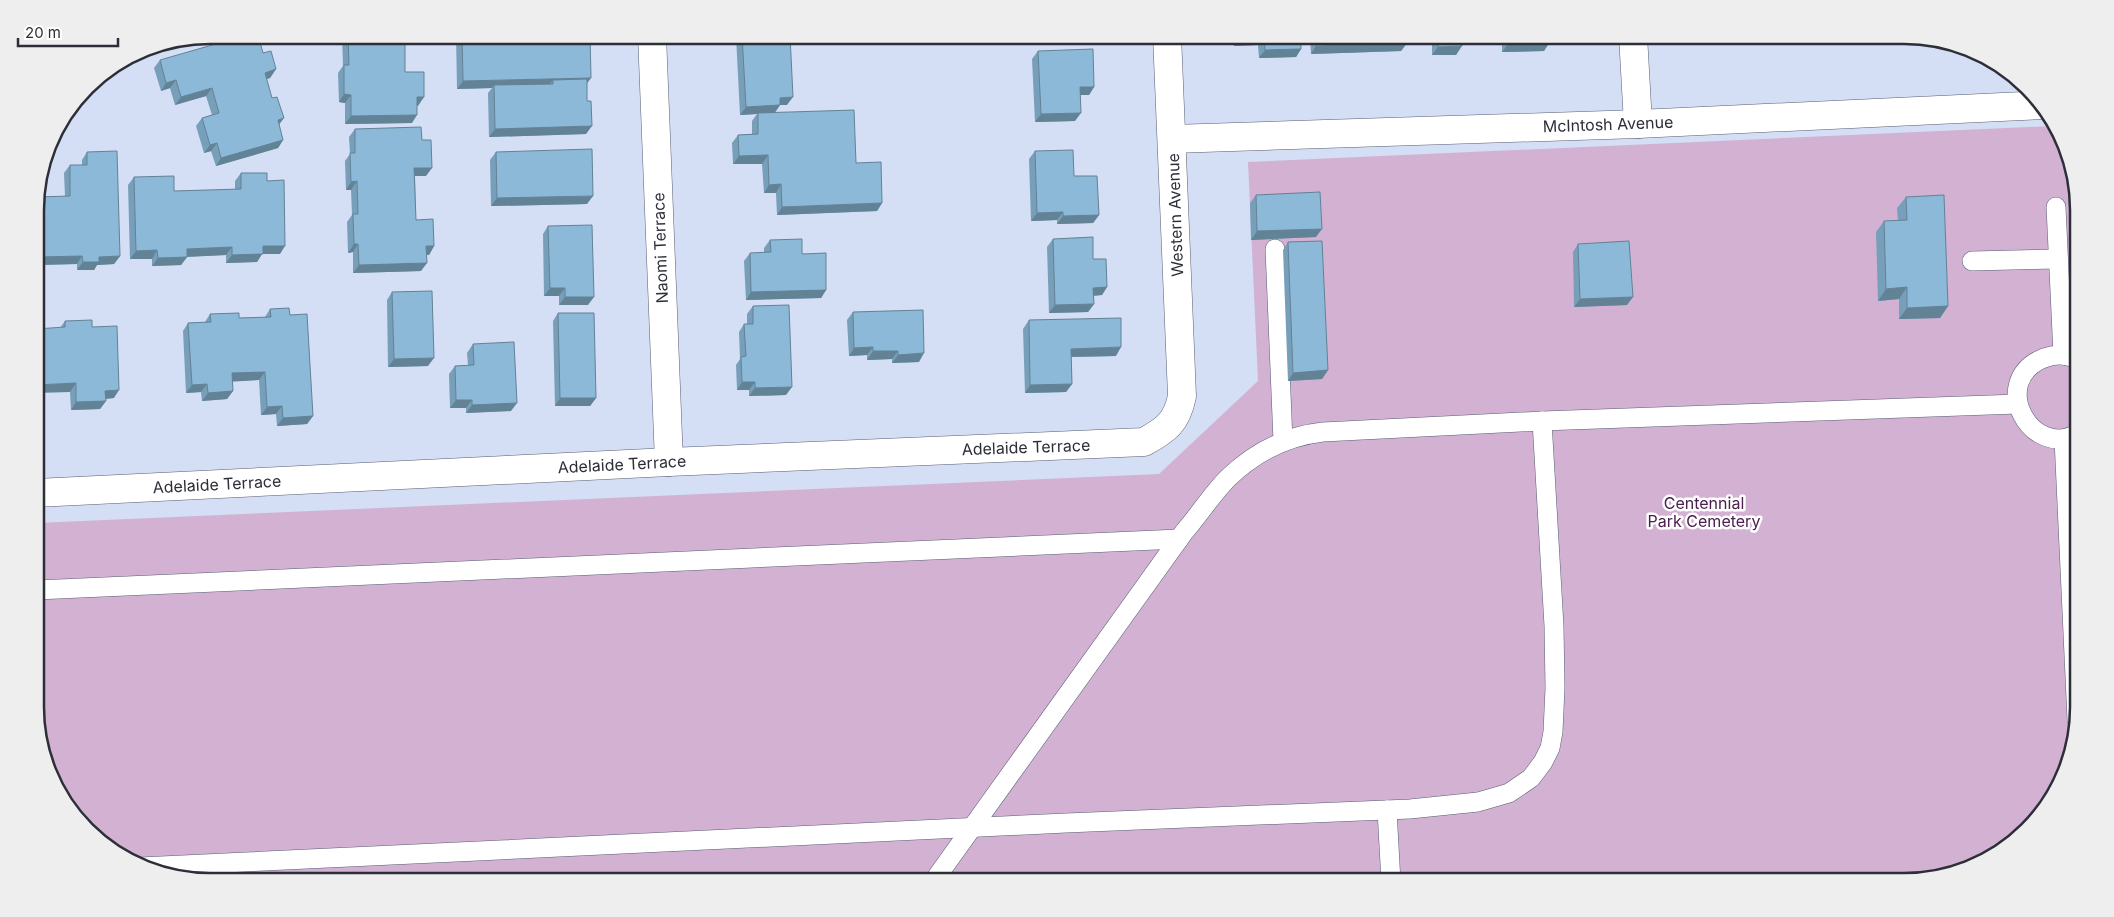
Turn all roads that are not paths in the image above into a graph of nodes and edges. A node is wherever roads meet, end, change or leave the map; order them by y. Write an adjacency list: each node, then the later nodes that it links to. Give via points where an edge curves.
1 (652, 44): 18 (street, Naomi Terrace)
2 (1167, 44): 6 (street, Western Avenue)
3 (1634, 44): 5 (street)
4 (2034, 106): 5 (street, McIntosh Avenue)
5 (1638, 124): 6 (street, McIntosh Avenue)
6 (1172, 139): 13 (street, Western Avenue)
7 (2056, 207): 9 (lane)
8 (1275, 249): 17 (lane)
9 (2058, 259): 10 (lane); 11 (lane)
10 (1972, 261)
11 (2070, 349)
12 (2070, 357): 14 (lane, via 2052,355 2030,366 2021,379)
13 (1182, 396): 18 (street, Adelaide Terrace, via 1172,423 1144,442)
14 (2018, 404): 15 (lane); 16 (lane, via 2026,422 2035,431 2047,437)
15 (1542, 421): 17 (lane, via 1323,432); 22 (lane, via 1554,626 1555,708 1550,748 1531,778 1508,793 1478,802)
16 (2070, 436)
17 (1283, 441): 20 (lane, via 1228,478)
18 (669, 462): 19 (street, Adelaide Terrace)
19 (44, 493)
20 (1179, 539): 21 (lane); 23 (lane)
21 (44, 590)
22 (1387, 810): 23 (lane); 26 (lane)
23 (972, 828): 24 (lane); 25 (lane)
24 (163, 866)
25 (940, 873)
26 (1390, 873)

